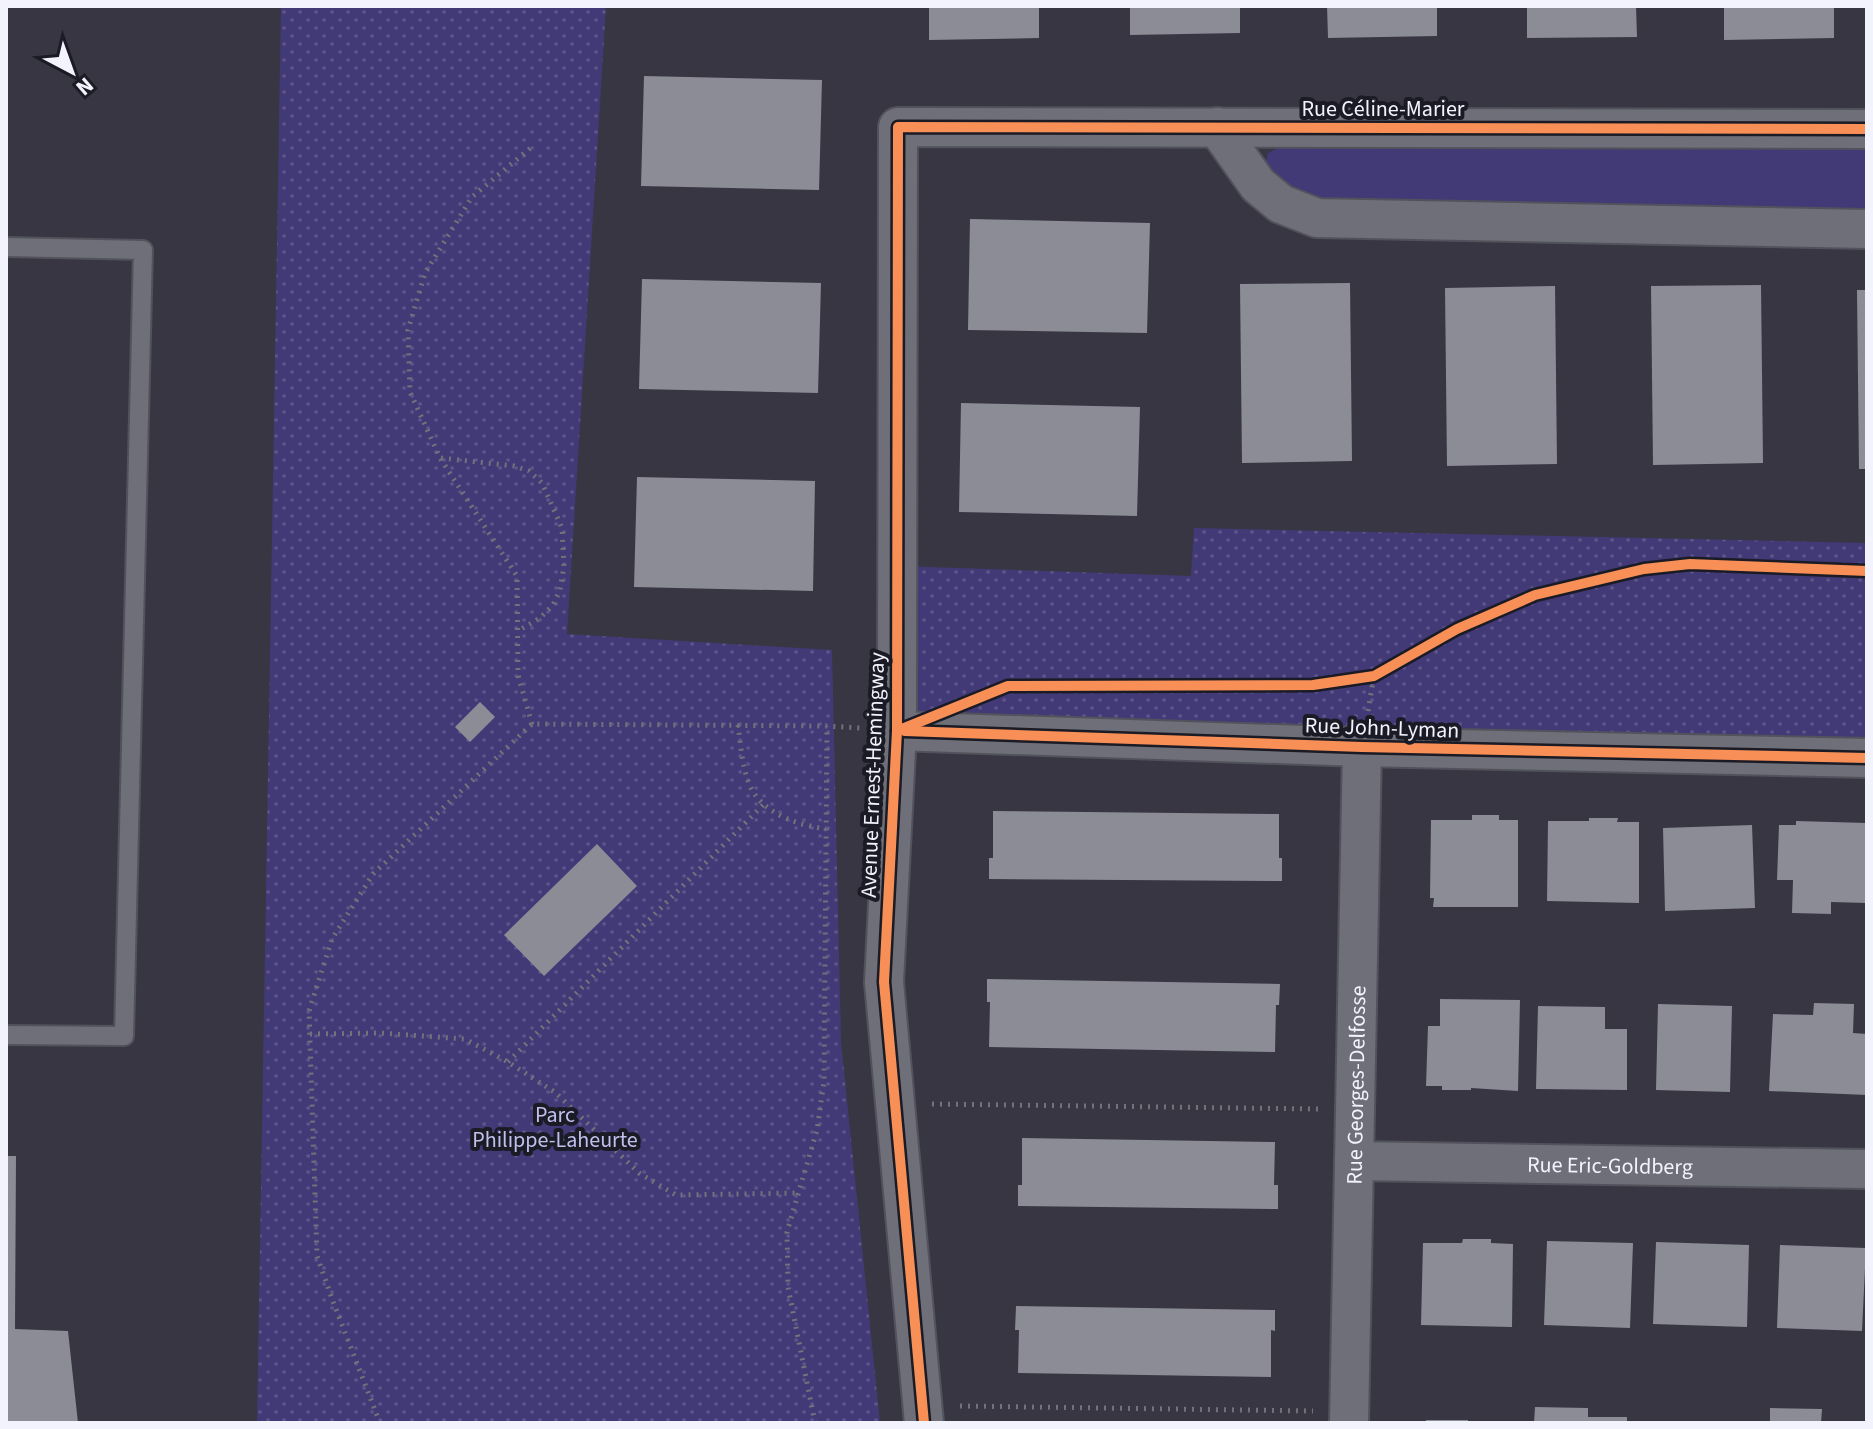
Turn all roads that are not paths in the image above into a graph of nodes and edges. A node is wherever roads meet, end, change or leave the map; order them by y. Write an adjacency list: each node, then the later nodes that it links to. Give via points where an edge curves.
1 (898, 127): 2 (street, Rue Céline-Marier); 6 (street, Avenue Ernest-Hemingway)
2 (1217, 127): 3 (street, Rue Céline-Marier); 4 (street, via 1258,185 1281,204 1317,218)
3 (1867, 129)
4 (1867, 229)
5 (6, 247): 9 (lane, via 143,250 124,1036)
6 (897, 731): 7 (street, Rue John-Lyman); 12 (street, Avenue Ernest-Hemingway, via 884,982)
7 (1362, 747): 8 (street, Rue John-Lyman); 10 (street, Rue Georges-Delfosse)
8 (1867, 758)
9 (6, 1035)
10 (1354, 1161): 11 (street, Rue Eric-Goldberg); 13 (street, Rue Georges-Delfosse)
11 (1867, 1169)
12 (923, 1414)
13 (1349, 1423)

